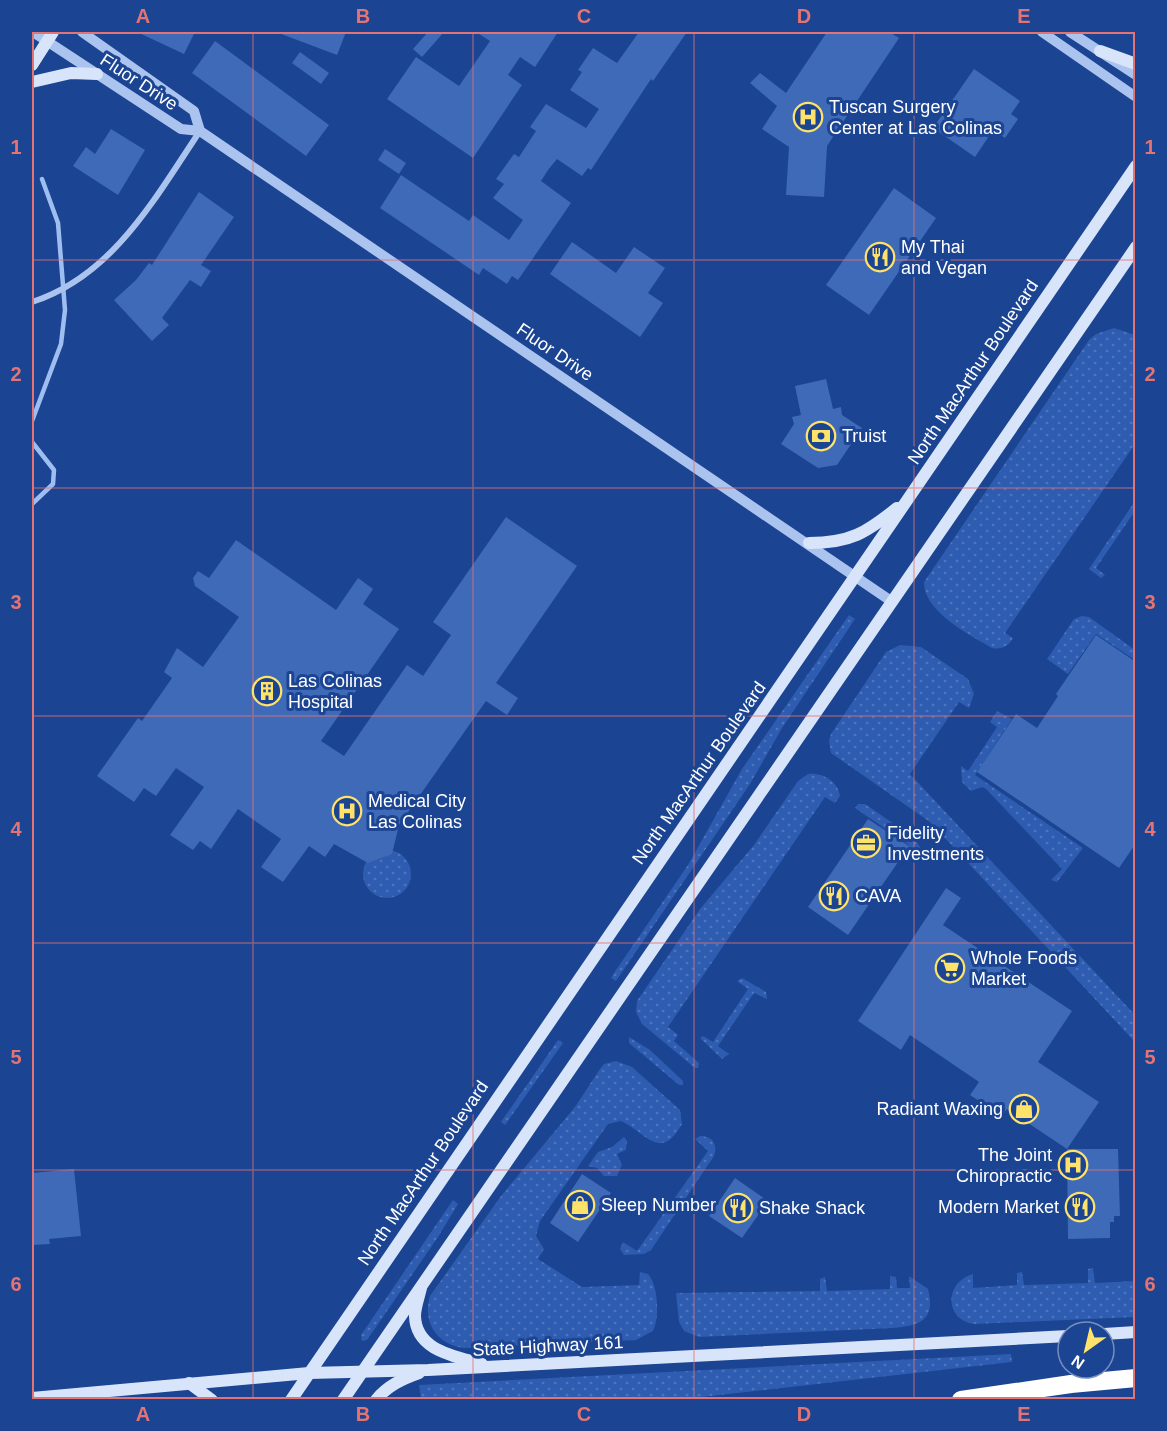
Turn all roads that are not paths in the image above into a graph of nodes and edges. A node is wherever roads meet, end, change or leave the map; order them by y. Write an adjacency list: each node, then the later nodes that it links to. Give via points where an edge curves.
1 (33, 32): 5 (street, Fluor Drive)
2 (82, 32): 13 (street, Fluor Drive, via 194,111)
3 (1042, 32): 12 (street)
4 (1070, 32): 6 (street)
5 (50, 36): 8 (main road); 9 (street, Fluor Drive)
6 (1100, 51): 7 (main road); 10 (street)
7 (1136, 64)
8 (32, 65)
9 (97, 74): 11 (main road, via 71,74); 13 (street, Fluor Drive, via 181,129)
10 (1136, 75)
11 (32, 82)
12 (1136, 97)
13 (200, 131): 16 (street, via 112,254 80,280); 18 (street, Fluor Drive)
14 (1136, 166): 17 (main road, North MacArthur Boulevard)
15 (1136, 248): 20 (main road)
16 (34, 301)
17 (909, 497): 18 (main road, via 853,538); 19 (main road, North MacArthur Boulevard)
18 (808, 543): 19 (street, Fluor Drive)
19 (856, 575): 20 (street, Fluor Drive); 28 (main road, North MacArthur Boulevard)
20 (891, 602): 21 (main road)
21 (422, 1283): 25 (main road, via 415,1316 424,1341 433,1348); 27 (main road)
22 (1136, 1332): 23 (main road)
23 (1116, 1333)
24 (1056, 1337): 25 (main road, State Highway 161)
25 (491, 1367): 26 (main road, State Highway 161)
26 (428, 1370): 27 (main road, State Highway 161); 35 (main road, via 402,1379)
27 (363, 1371): 28 (main road, State Highway 161); 34 (main road)
28 (309, 1373): 30 (main road, State Highway 161); 33 (main road, North MacArthur Boulevard)
29 (1136, 1378): 36 (highway)
30 (189, 1383): 31 (main road, State Highway 161); 32 (main road)
31 (32, 1398)
32 (212, 1400)
33 (291, 1400)
34 (343, 1400)
35 (376, 1400)
36 (961, 1400)

